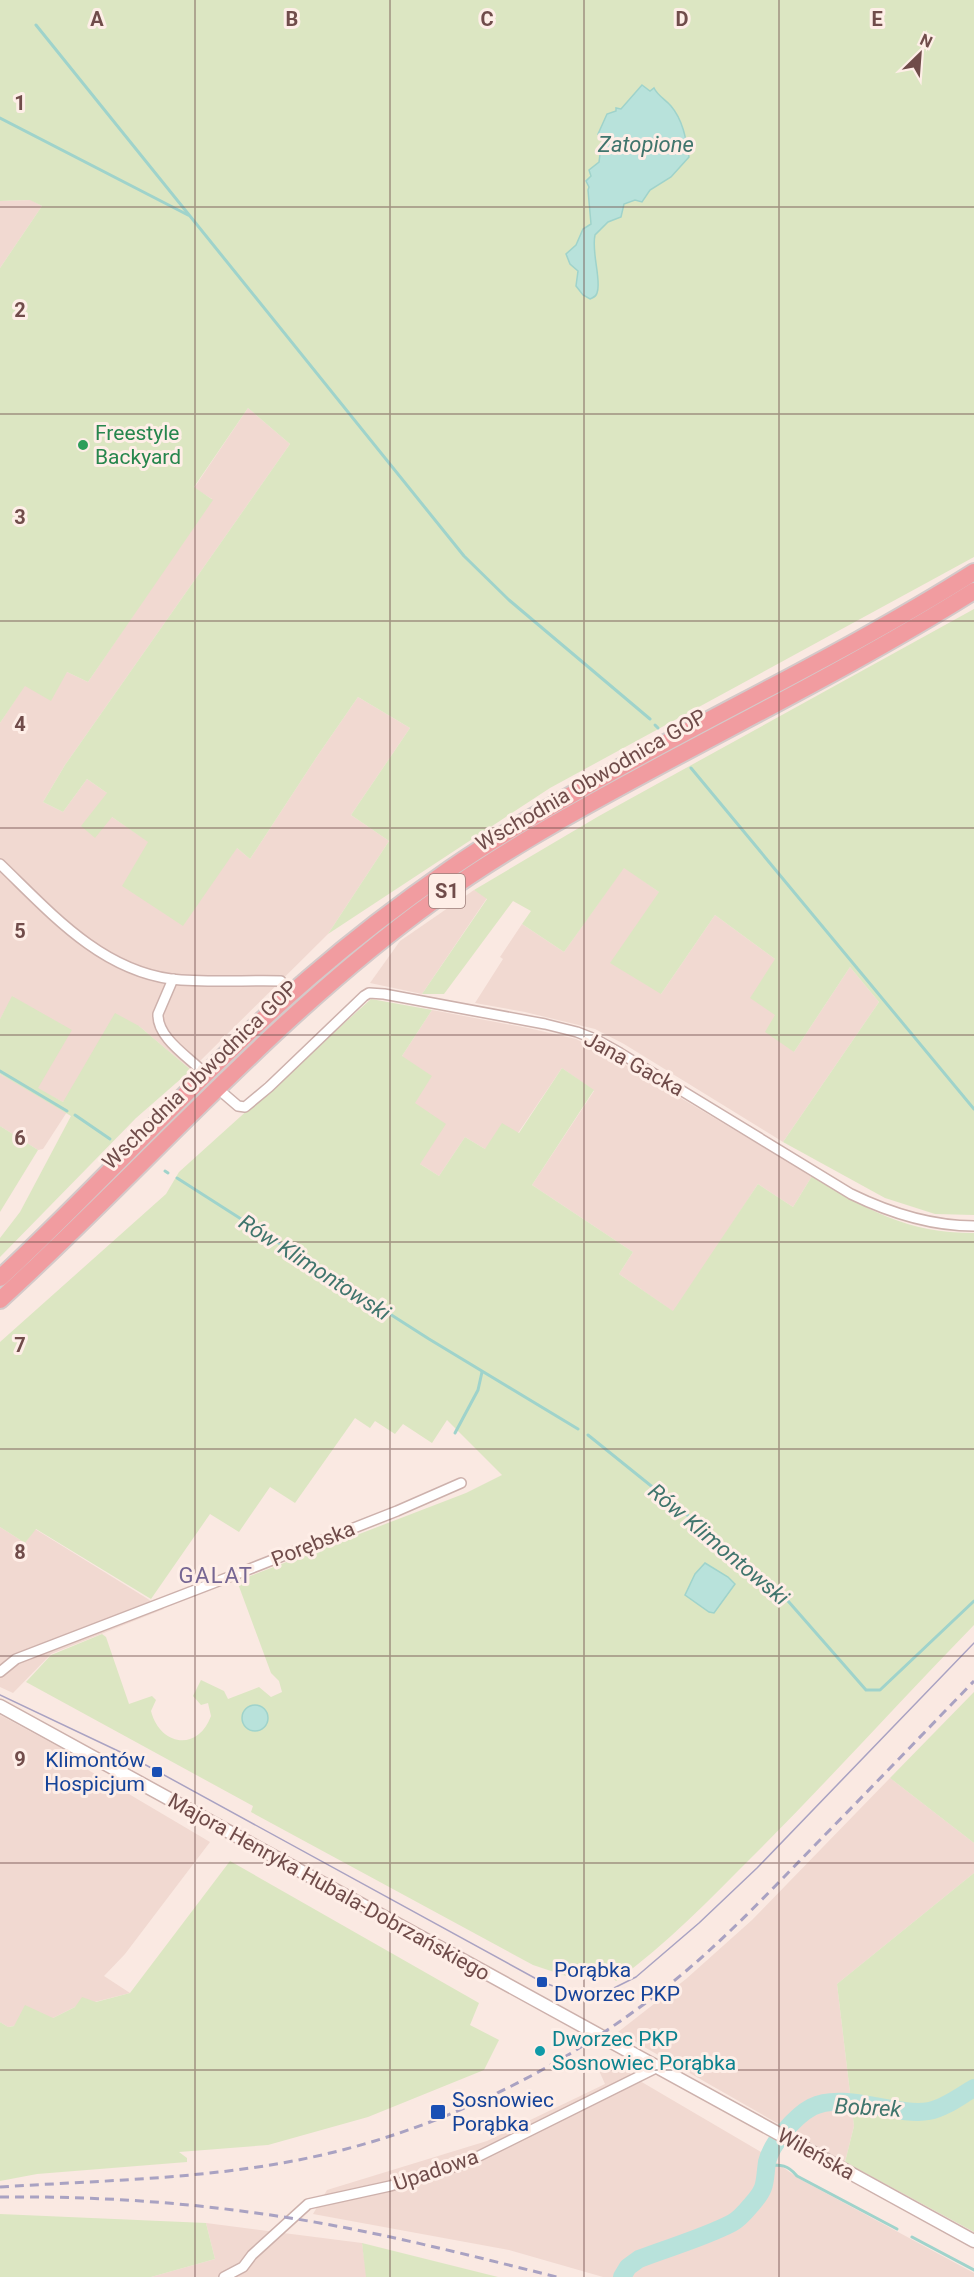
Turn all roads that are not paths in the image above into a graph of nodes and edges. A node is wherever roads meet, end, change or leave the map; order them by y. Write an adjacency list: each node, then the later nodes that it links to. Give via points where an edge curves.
1 (974, 572): 9 (highway, Wschodnia Obwodnica GOP / S1, via 643,754 450,869 308,978)
2 (974, 591): 10 (highway, Wschodnia Obwodnica GOP / S1, via 568,816 437,898 367,951 277,1029)
3 (0, 864): 4 (street, via 83,941 106,957)
4 (173, 979): 5 (street); 6 (street, via 158,1014 160,1027)
5 (281, 981)
6 (199, 1068)
7 (224, 1094): 8 (street, Jana Gacka, via 245,1107 364,996 384,994 577,1032 621,1053 851,1194 911,1218)
8 (974, 1226)
9 (0, 1278)
10 (0, 1300)
11 (461, 1484): 12 (street, Porębska, via 16,1659)
12 (0, 1672)
13 (0, 1706): 14 (street, Majora Henryka Hubala-Dobrzańskiego)
14 (658, 2067): 15 (street, Wileńska); 16 (street, Upadowa, via 463,2164 308,2204 243,2266)
15 (974, 2241)
16 (224, 2277)

